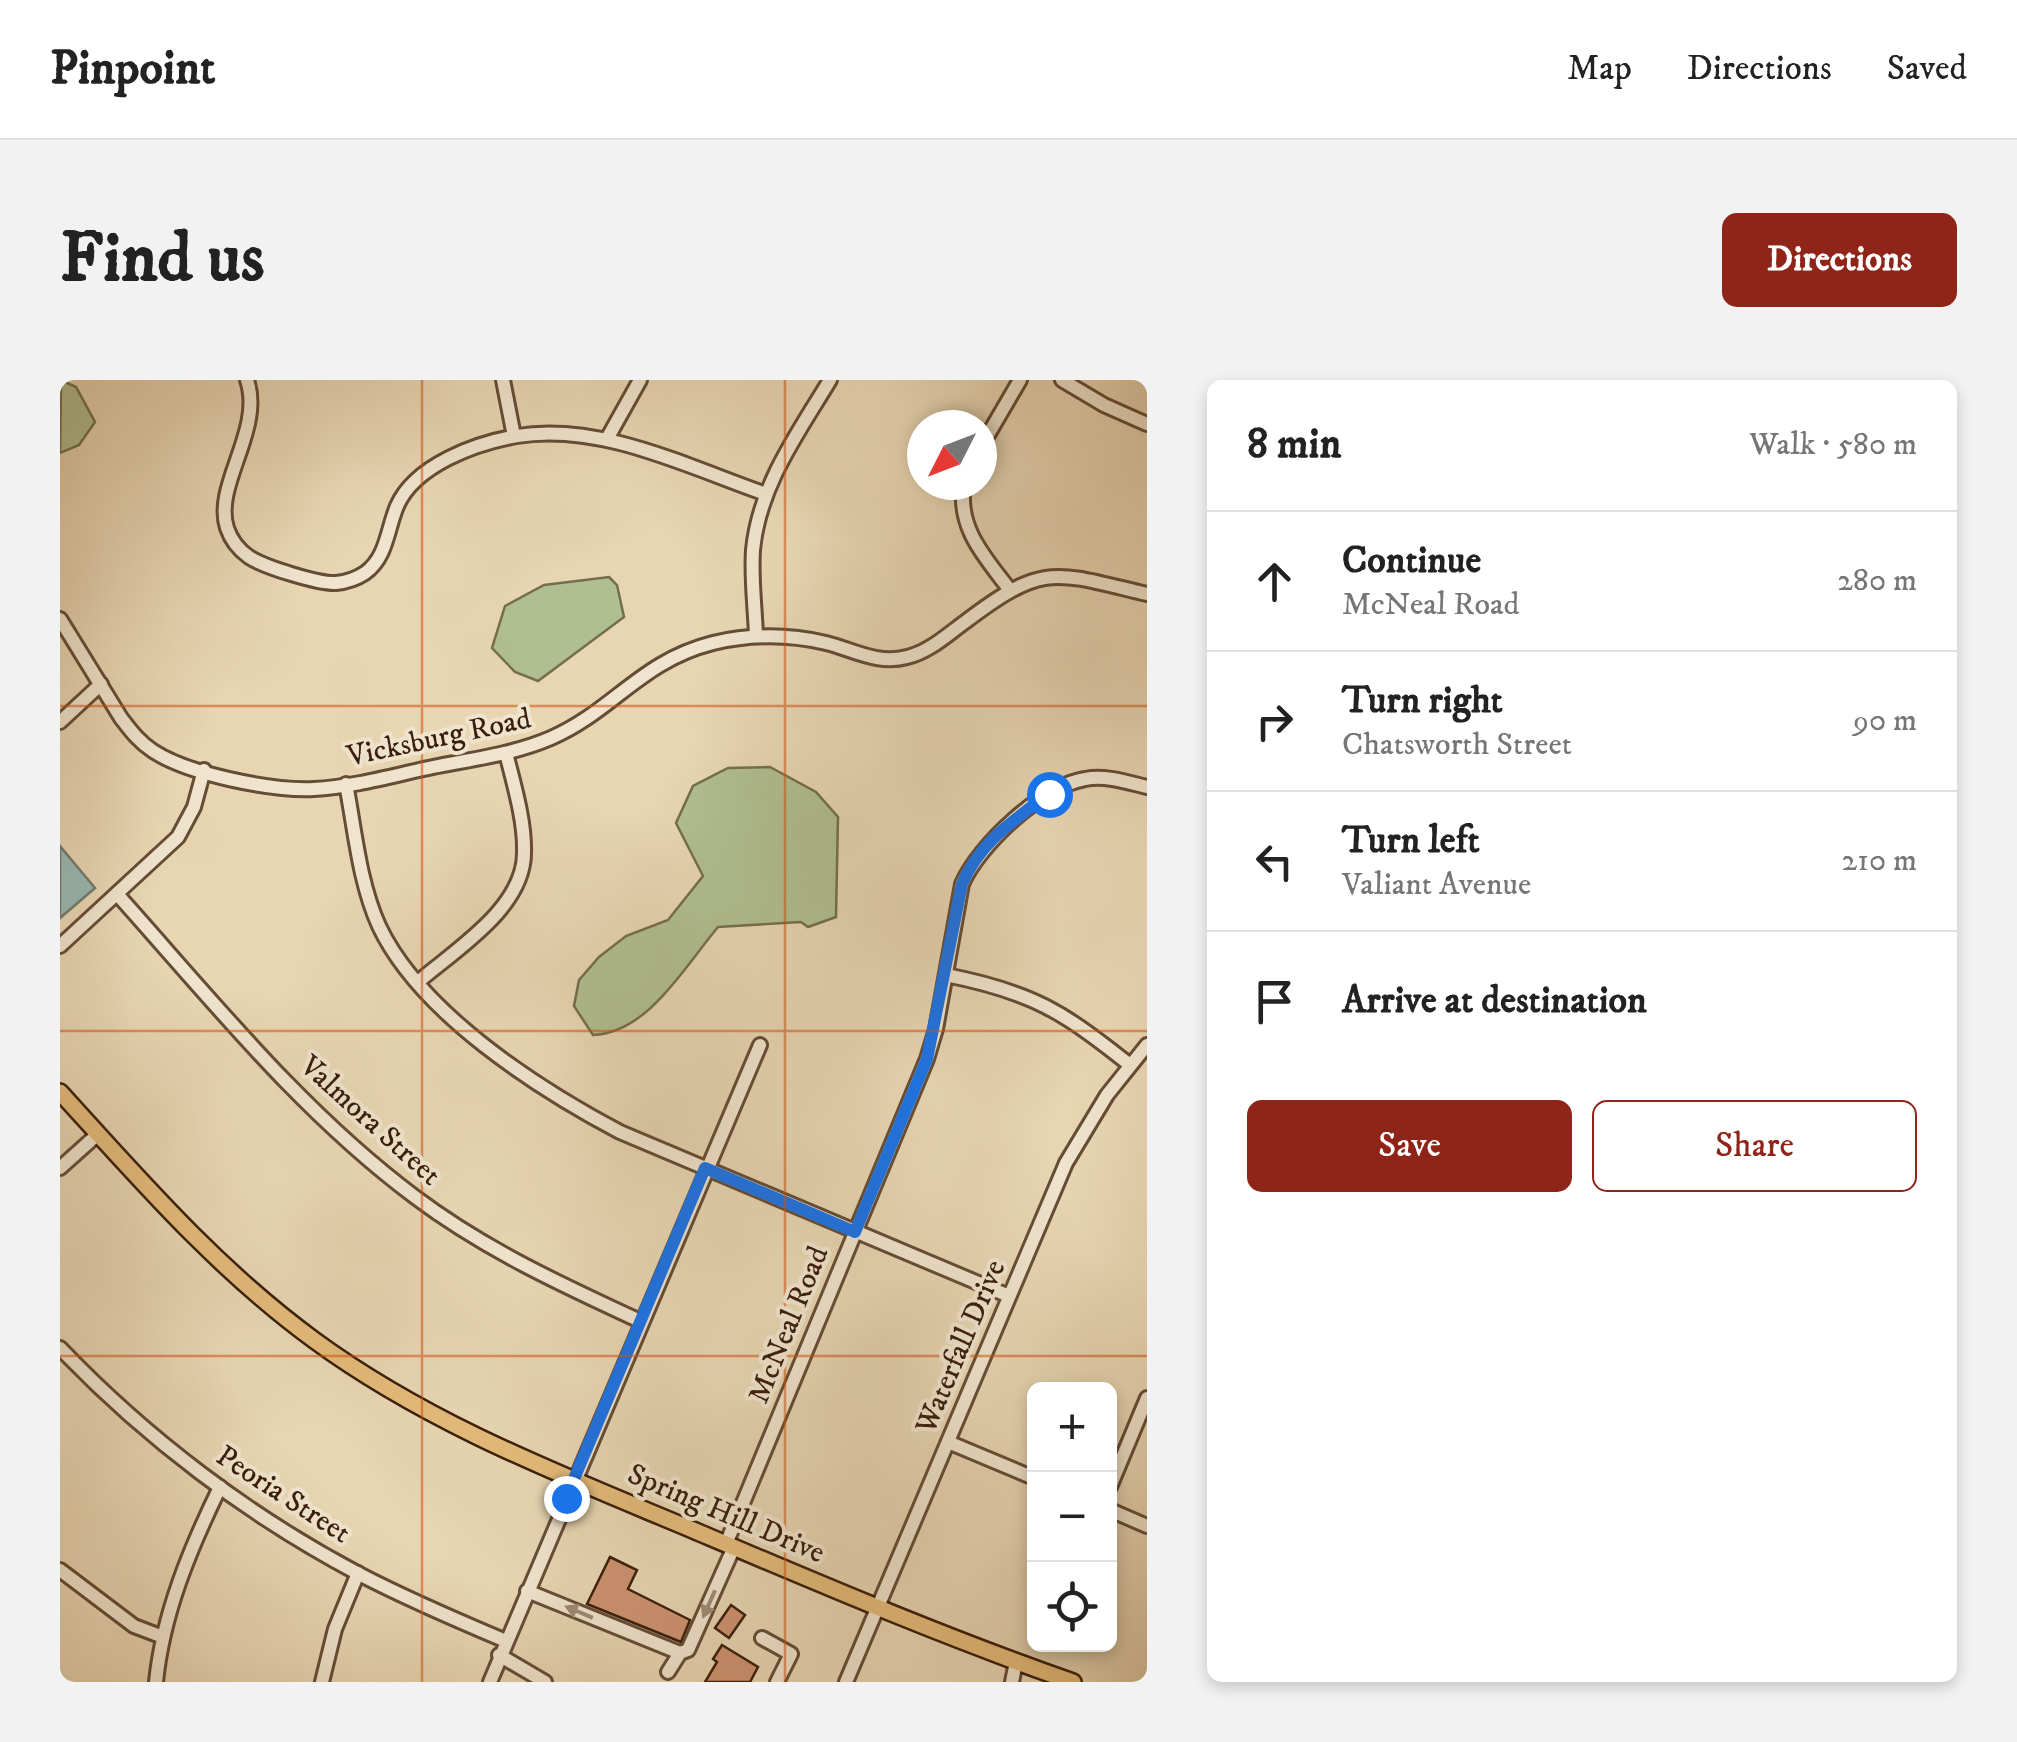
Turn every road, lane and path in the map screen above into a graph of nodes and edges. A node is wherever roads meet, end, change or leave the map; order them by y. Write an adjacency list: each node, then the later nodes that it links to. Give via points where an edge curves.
1 (247, 380): 9 (street, via 251,416 225,508 228,530 240,550 259,562 330,583 359,577 378,560 399,502 416,479)
2 (503, 380): 9 (street)
3 (640, 380): 10 (street)
4 (830, 380): 11 (street)
5 (1020, 380): 7 (street)
6 (1062, 380): 8 (street)
7 (997, 419)
8 (1147, 424)
9 (514, 436): 10 (street)
10 (608, 439): 11 (street)
11 (766, 494): 16 (street, via 754,546)
12 (963, 500): 13 (street, via 969,532)
13 (1009, 589): 14 (street, Vicksburg Road, via 1057,576); 16 (street, Vicksburg Road, via 932,647 902,659 871,658 805,638)
14 (1147, 594)
15 (60, 619): 17 (street, Vicksburg Road)
16 (756, 636): 19 (street, Vicksburg Road, via 663,662 575,726)
17 (101, 684): 18 (street); 20 (street, Vicksburg Road, via 142,742)
18 (60, 722)
19 (506, 753): 21 (street, Vicksburg Road); 26 (street, via 525,851 520,880 502,909)
20 (204, 770): 21 (street, Vicksburg Road, via 290,789); 23 (street, via 178,837)
21 (346, 784): 26 (street, via 370,902 388,944)
22 (1147, 786): 25 (street, McNeal Road, via 1106,778 1075,781 992,838 962,884)
23 (117, 894): 24 (street); 36 (street, Valmora Street, via 308,1105 379,1169 502,1254)
24 (60, 946)
25 (946, 975): 29 (street, via 1027,996); 34 (street, McNeal Road, via 927,1059)
26 (418, 982): 33 (street, via 541,1087 620,1132)
27 (760, 1045): 33 (street)
28 (1147, 1045): 29 (street, Waterfall Drive)
29 (1130, 1065): 35 (street, Waterfall Drive, via 1066,1163)
30 (60, 1092): 31 (main road, Spring Hill Drive)
31 (98, 1134): 32 (street); 42 (main road, Spring Hill Drive, via 196,1240 314,1340 456,1428)
32 (60, 1168)
33 (705, 1168): 34 (street); 36 (street)
34 (855, 1232): 35 (street); 46 (street, McNeal Road)
35 (1009, 1296): 39 (street, Waterfall Drive)
36 (640, 1322): 42 (street)
37 (60, 1348): 43 (street, Peoria Street)
38 (1147, 1398): 40 (street)
39 (948, 1442): 41 (street); 50 (street, Waterfall Drive)
40 (1116, 1472)
41 (1027, 1475)
42 (574, 1480): 46 (main road, Spring Hill Drive); 49 (street)
43 (220, 1487): 48 (street, Peoria Street); 51 (street)
44 (1117, 1513): 45 (street)
45 (1147, 1526)
46 (730, 1546): 50 (main road, Spring Hill Drive); 54 (street, McNeal Road, one-way to 54, via 688,1650)
47 (60, 1570): 51 (street, via 134,1626)
48 (358, 1574): 53 (street, Peoria Street); 59 (street)
49 (527, 1591): 53 (street); 54 (street, one-way to 49)
50 (879, 1608): 56 (main road, Spring Hill Drive); 63 (street, Waterfall Drive)
51 (163, 1637): 58 (street)
52 (762, 1638): 62 (street, via 791,1654)
53 (506, 1641): 55 (street)
54 (680, 1653): 57 (street, McNeal Road)
55 (499, 1655): 60 (street); 61 (street)
56 (1016, 1662): 64 (street); 65 (main road, Spring Hill Drive)
57 (668, 1672)
58 (156, 1682)
59 (322, 1682)
60 (490, 1682)
61 (545, 1682)
62 (777, 1682)
63 (846, 1682)
64 (1012, 1682)
65 (1073, 1682)

